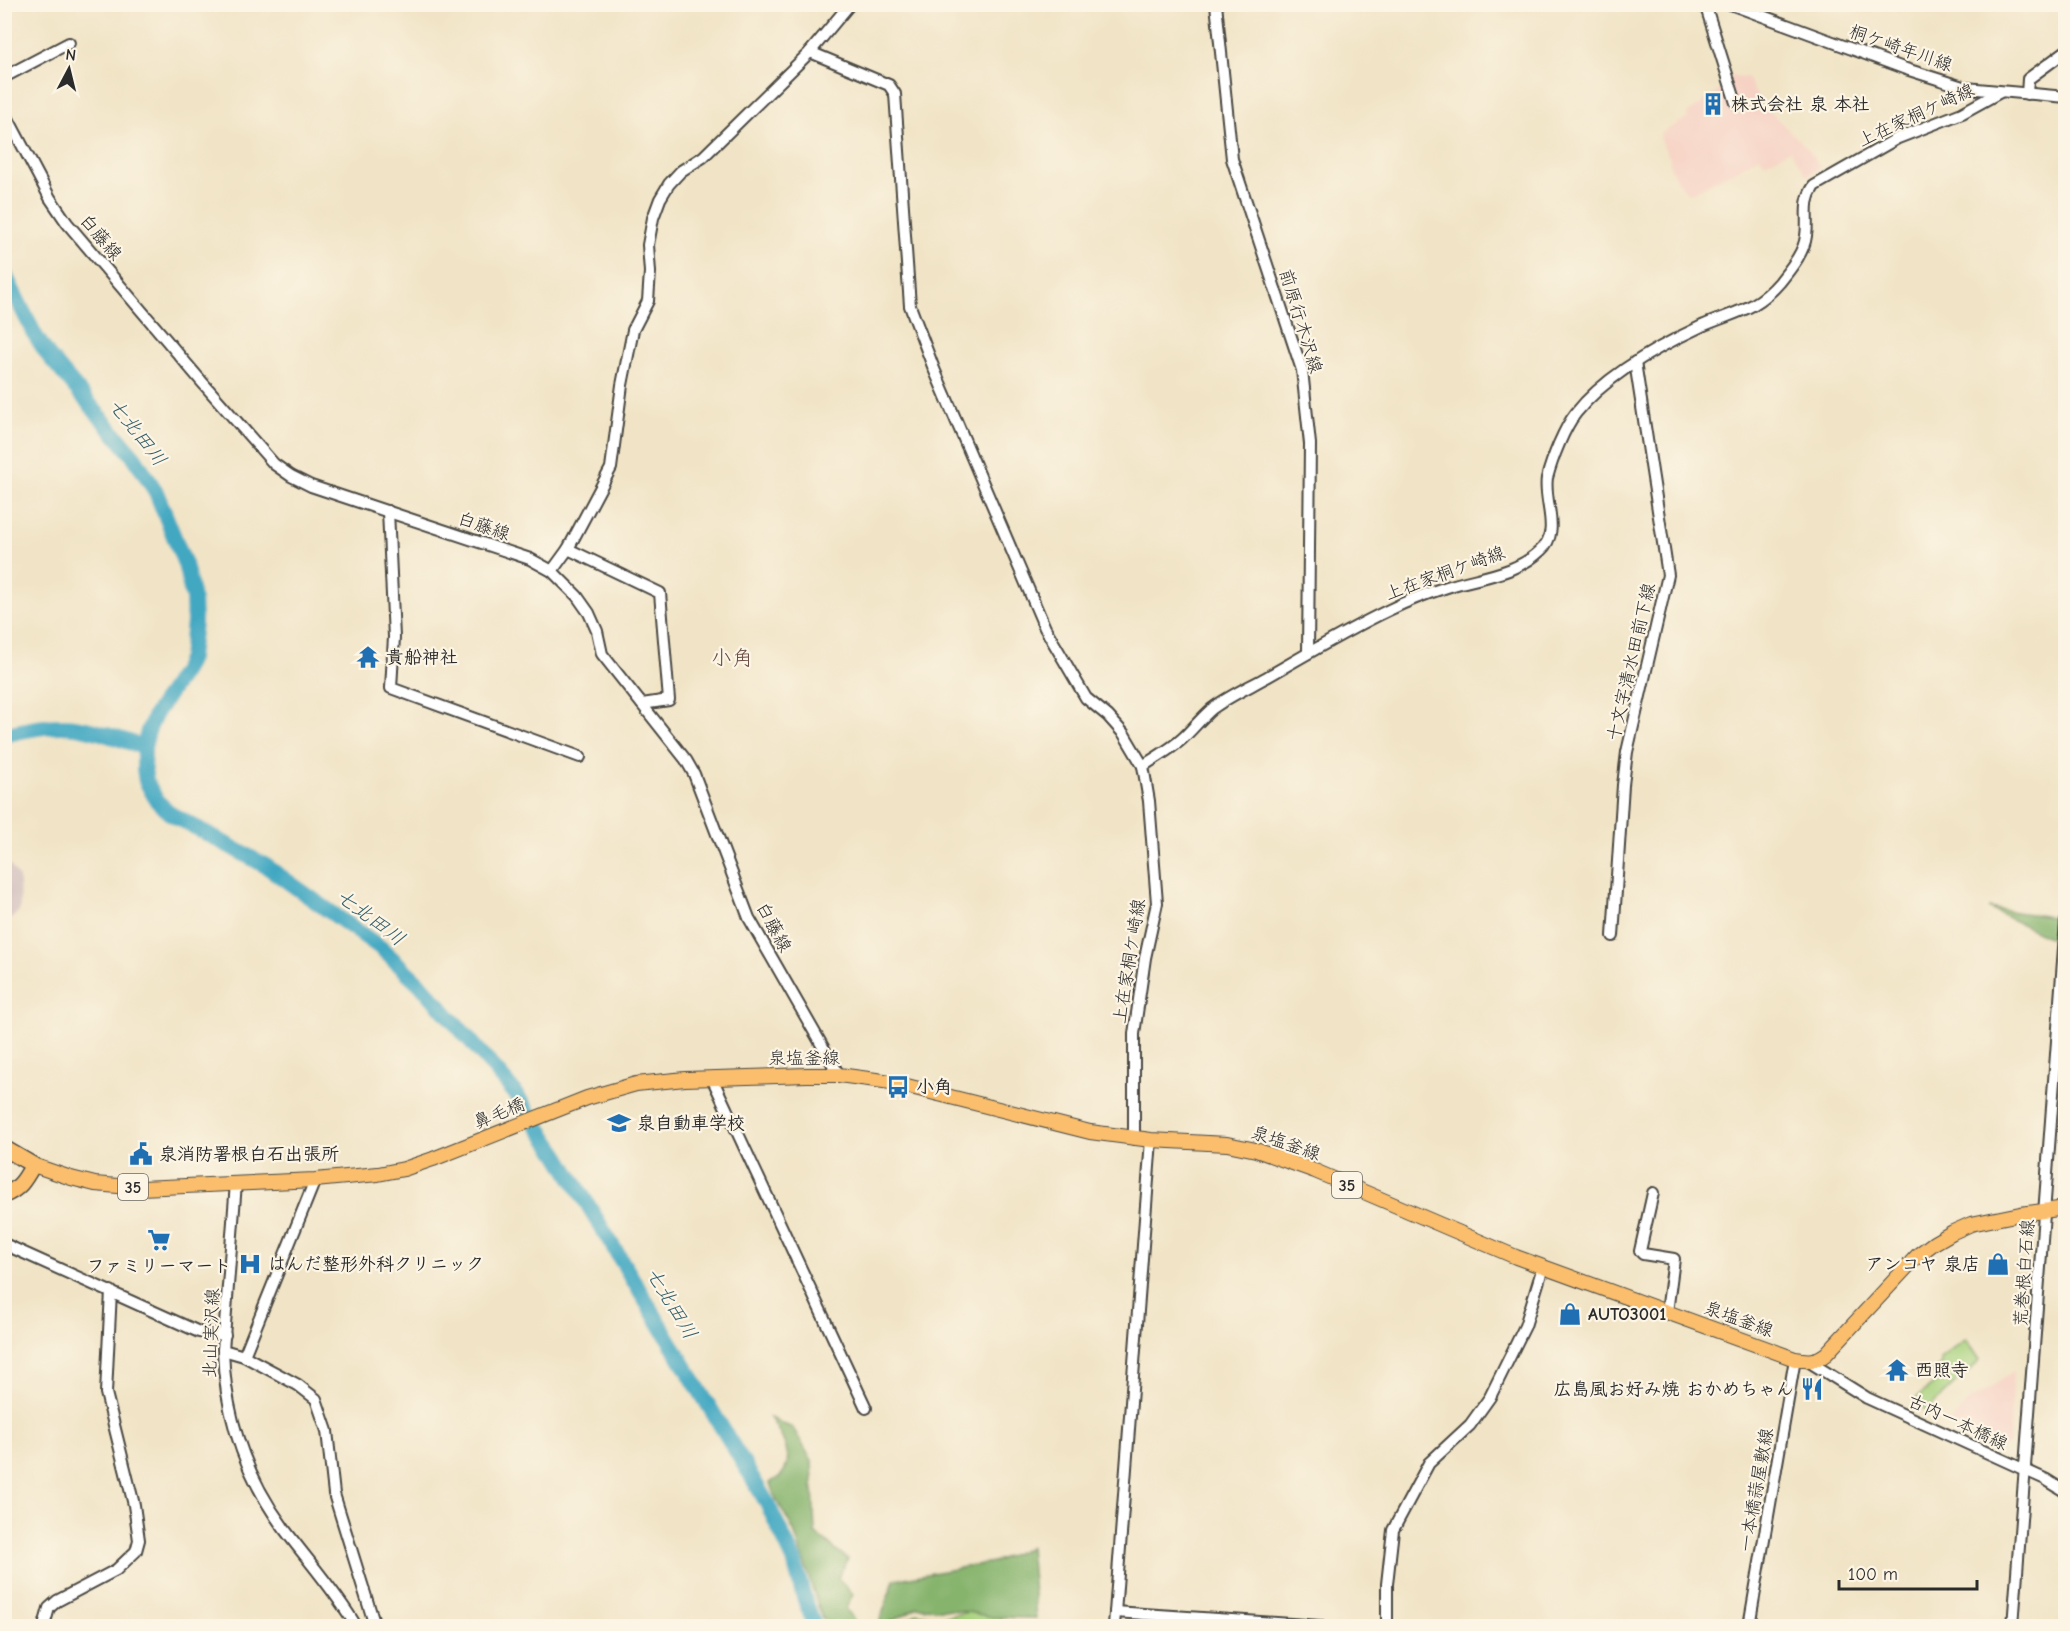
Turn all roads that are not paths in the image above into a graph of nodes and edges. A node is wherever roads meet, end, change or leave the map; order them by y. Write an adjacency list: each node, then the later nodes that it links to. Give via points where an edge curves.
1 (850, 4): 7 (street)
2 (1216, 4): 18 (street, 前原行木沢線, via 1232,159 1302,370 1310,444)
3 (1705, 4): 12 (street)
4 (1731, 4): 9 (street, 桐ケ崎年川線, via 1933,79)
5 (69, 43): 8 (street)
6 (2066, 51): 10 (street, via 2028,79)
7 (810, 52): 16 (street, via 703,158 681,171 660,199 648,245 648,301 633,330 611,468); 21 (street, via 889,85 895,94 910,306 1044,628 1086,698 1124,734)
8 (4, 77)
9 (2000, 92): 10 (street, 桐ケ崎年川線); 14 (street, 上在家桐ケ崎線, via 1962,113 1898,138 1814,186 1806,203 1806,238 1800,254 1767,295 1752,307 1702,326)
10 (2027, 94): 11 (street, 桐ケ崎年川線)
11 (2066, 97)
12 (1736, 103)
13 (4, 111): 15 (street, 白藤線, via 67,223 274,464 311,486)
14 (1635, 362): 18 (street, 上在家桐ケ崎線, via 1576,413 1562,438 1548,477 1546,491 1552,527 1542,550 1497,574 1446,587 1392,608); 23 (street, 十文字清水田前下線, via 1668,575 1627,752)
15 (388, 511): 17 (street, 白藤線, via 530,559); 20 (street, via 394,637 391,688)
16 (568, 549): 17 (street); 19 (street, via 660,593 669,700)
17 (552, 571): 19 (street, 白藤線, via 589,613 602,654)
18 (1308, 653): 21 (street, 上在家桐ケ崎線, via 1213,708 1180,741)
19 (642, 704): 24 (street, 白藤線, via 694,774 749,918)
20 (580, 757)
21 (1143, 766): 27 (street, 上在家桐ケ崎線, via 1157,903 1134,1034)
22 (2066, 921): 36 (street, 荒巻根白石線)
23 (1613, 936)
24 (839, 1075): 25 (main road, 泉塩釜線 / 35); 27 (main road, 泉塩釜線 / 35, via 891,1082 1090,1132)
25 (712, 1078): 26 (main road, 泉塩釜線 / 35, via 636,1084); 45 (street)
26 (560, 1108): 31 (main road, 鼻毛橋 / 35, via 404,1168)
27 (1134, 1138): 28 (main road, 泉塩釜線 / 35)
28 (1151, 1140): 38 (main road, 泉塩釜線 / 35, via 1227,1144 1256,1150); 48 (street)
29 (4, 1148): 30 (highway)
30 (33, 1165): 32 (main road, 35, via 71,1178 119,1187); 34 (highway, via 23,1183)
31 (315, 1180): 32 (main road, 35); 43 (street)
32 (236, 1183): 41 (street, 北山実沢線)
33 (1653, 1193): 40 (street, via 1640,1251 1674,1259)
34 (4, 1195)
35 (2066, 1208): 36 (main road)
36 (2045, 1209): 44 (main road, via 1971,1224 1934,1243 1918,1255 1826,1354 1820,1359); 46 (street, 荒巻根白石線)
37 (4, 1244): 39 (street)
38 (1543, 1267): 40 (main road, 泉塩釜線 / 35); 54 (street, via 1525,1326 1490,1397 1470,1425 1429,1463 1393,1530)
39 (111, 1291): 41 (street, via 199,1332); 49 (street, via 106,1393 139,1540 136,1551 116,1570 49,1608)
40 (1667, 1312): 44 (main road, 泉塩釜線 / 35)
41 (225, 1335): 42 (street, 北山実沢線)
42 (223, 1350): 43 (street); 50 (street, 北山実沢線, via 231,1415 249,1469 284,1528)
43 (244, 1356): 51 (street, via 316,1399 327,1431 334,1494)
44 (1801, 1360): 46 (street, 古内一本橋線, via 1867,1398); 55 (street, 一本橋蒜屋敷線)
45 (866, 1408)
46 (2025, 1471): 47 (street, 古内一本橋線); 56 (street, 荒巻根白石線)
47 (2066, 1492)
48 (1115, 1612): 52 (street); 53 (street)
49 (44, 1626)
50 (356, 1626)
51 (375, 1626)
52 (1114, 1626)
53 (1320, 1626)
54 (1387, 1626)
55 (1749, 1626)
56 (2013, 1626)

